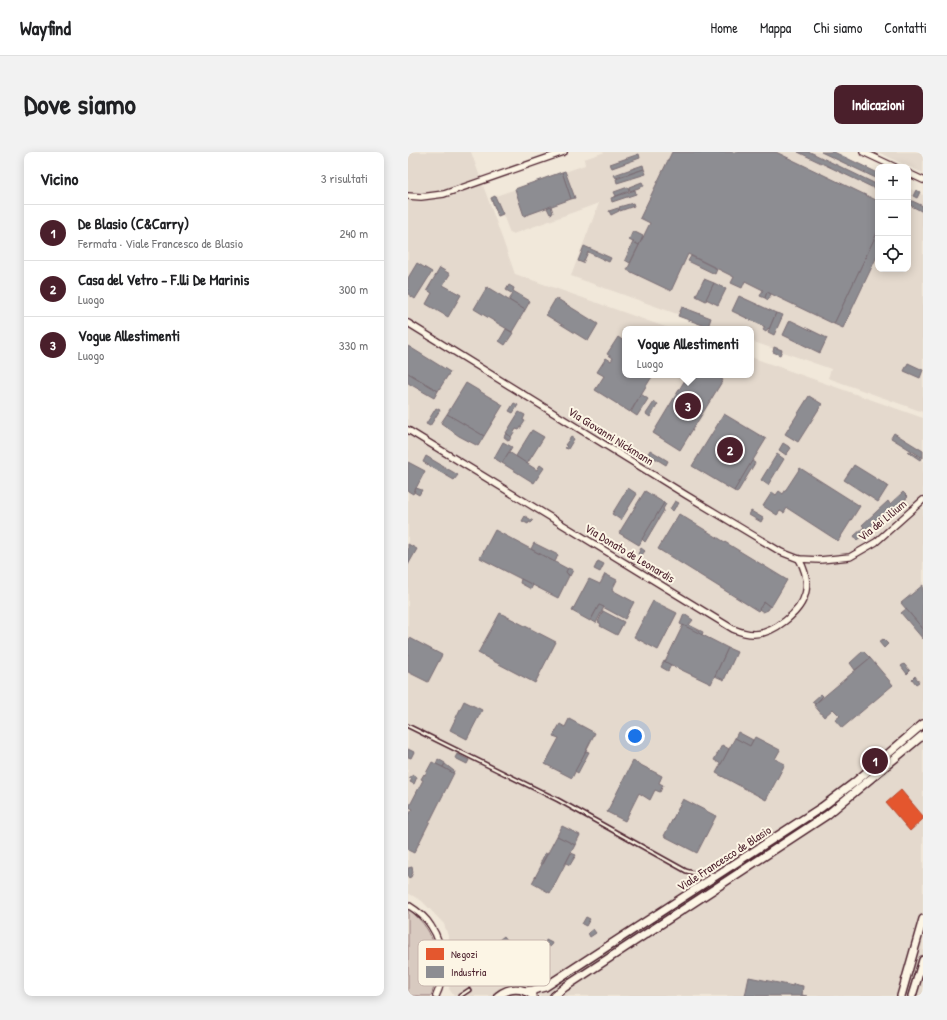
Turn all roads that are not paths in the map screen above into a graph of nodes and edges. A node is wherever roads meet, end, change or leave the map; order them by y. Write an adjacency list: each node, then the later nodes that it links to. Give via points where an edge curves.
1 (564, 152): 6 (street, via 444,194)
2 (863, 152): 3 (street)
3 (889, 164)
4 (911, 174): 5 (street)
5 (923, 180)
6 (408, 196)
7 (408, 323): 10 (street, Via Giovanni Nickmann, via 686,495 782,552)
8 (408, 430): 10 (street, Via Donato de Leonardis, via 726,625 745,633 755,634 774,628 798,609 807,584)
9 (923, 500): 11 (street, Via dei Lilium, via 876,542 850,557)
10 (799, 559): 11 (street, Via Giovanni Nickmann)
11 (806, 560)
12 (923, 724): 15 (street, Viale Francesco de Blasio, via 822,807)
13 (408, 726): 15 (lane, via 558,800 686,871 694,874)
14 (923, 735): 29 (street, Viale Francesco de Blasio, via 827,815)
15 (721, 873): 20 (street, Viale Francesco de Blasio)
16 (408, 904): 18 (street, via 431,926)
17 (923, 920): 30 (street)
18 (438, 940)
19 (923, 960): 31 (street)
20 (550, 984)
21 (439, 986): 25 (street)
22 (547, 986): 24 (street, Viale Francesco de Blasio)
23 (468, 990): 26 (lane)
24 (525, 990): 27 (street, Viale Francesco de Blasio, via 511,989); 28 (street)
25 (436, 996)
26 (460, 996)
27 (498, 996)
28 (533, 996)
29 (554, 996)
30 (901, 996)
31 (912, 996)

